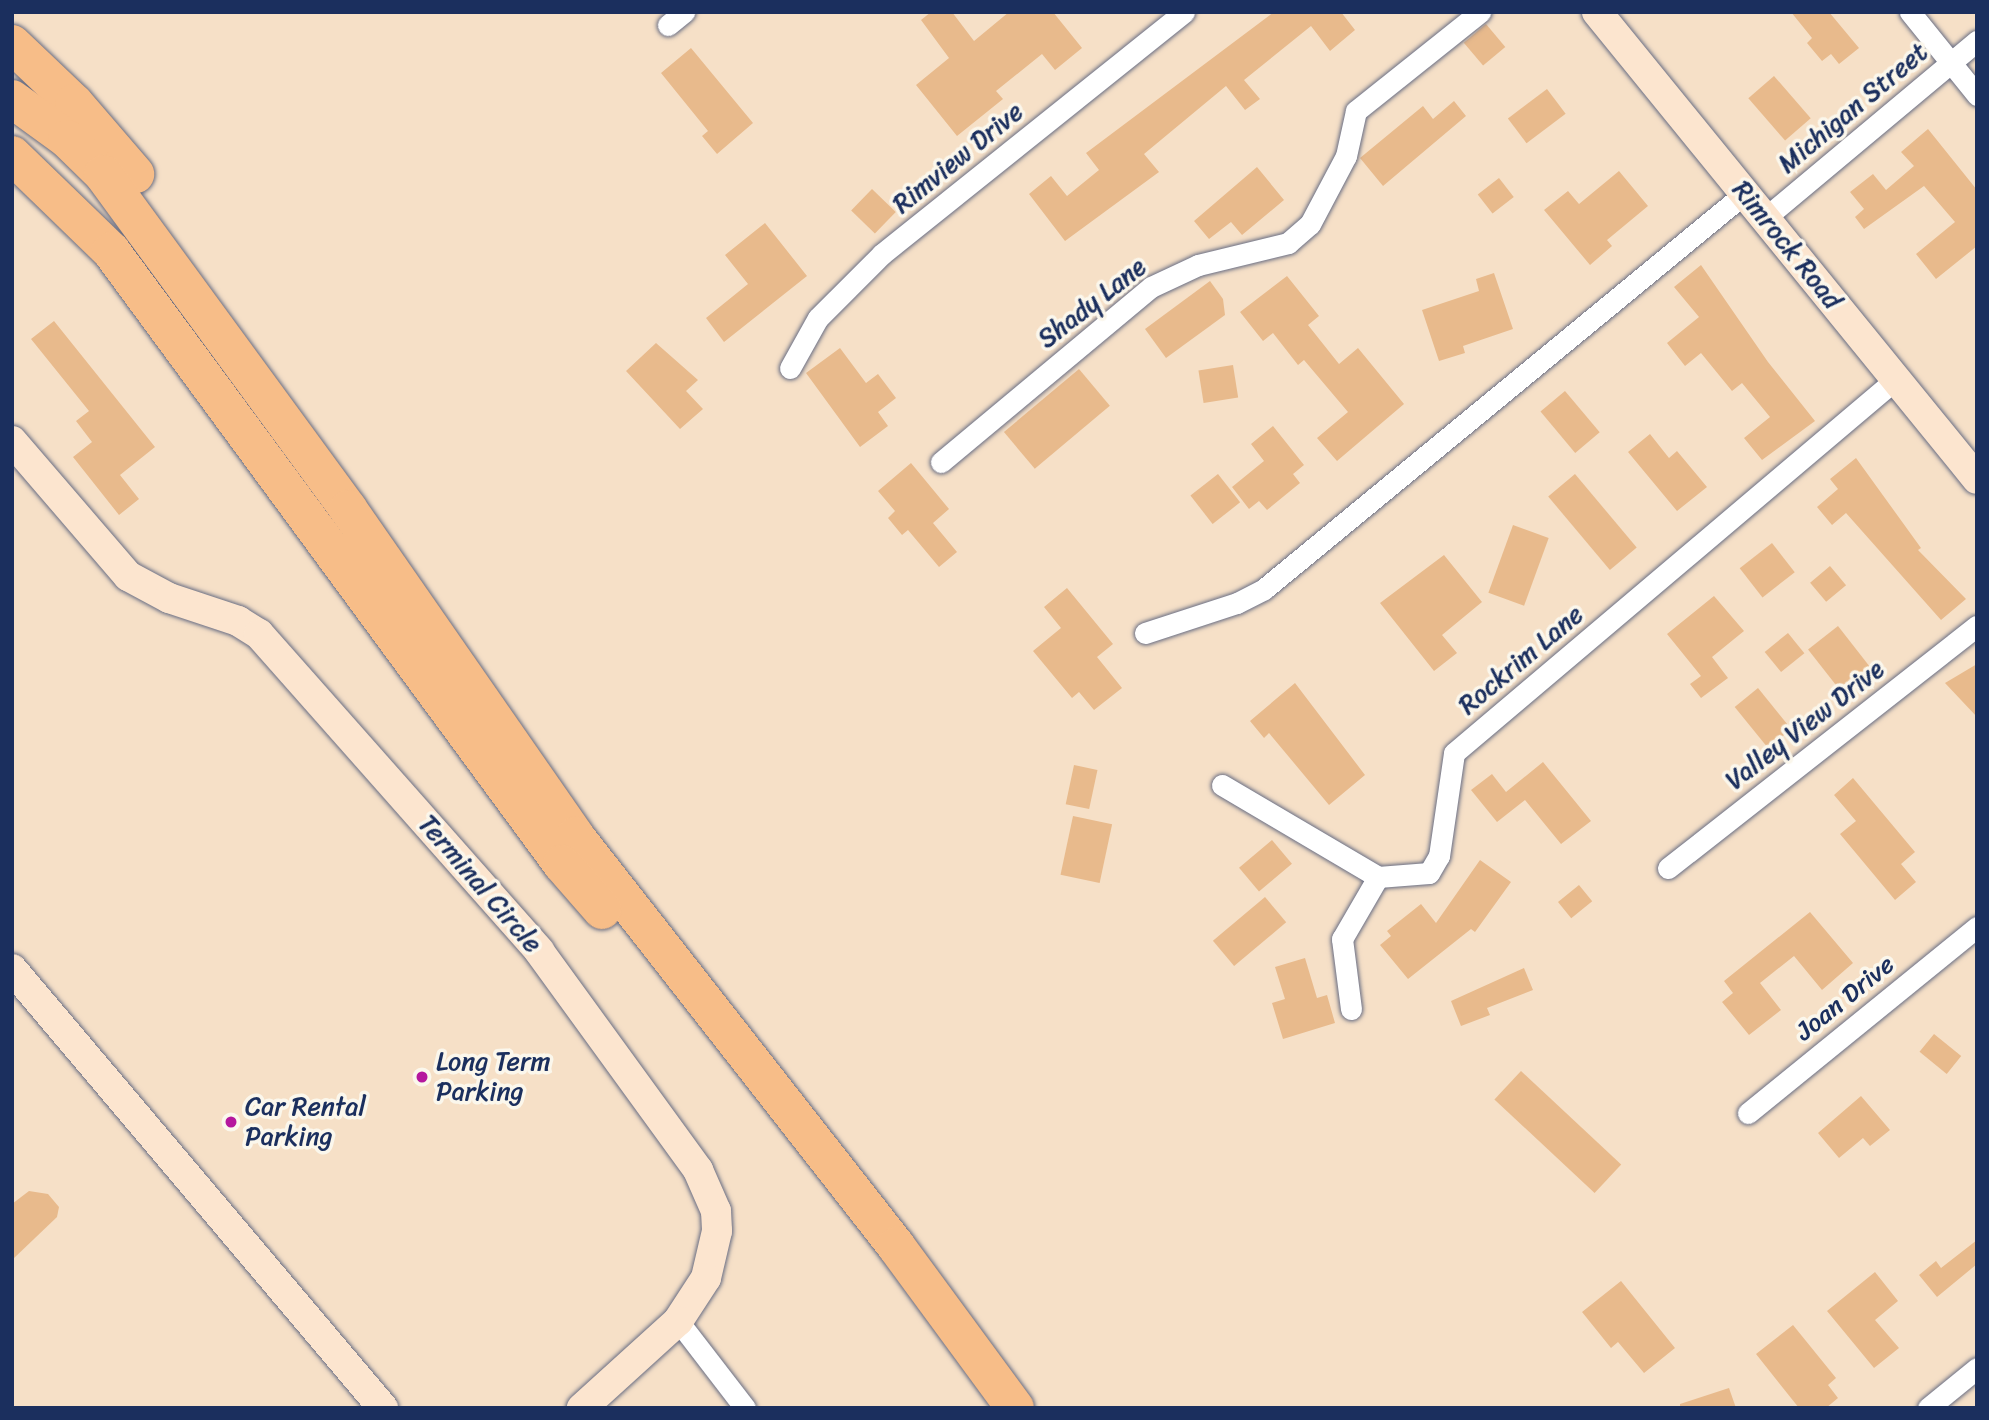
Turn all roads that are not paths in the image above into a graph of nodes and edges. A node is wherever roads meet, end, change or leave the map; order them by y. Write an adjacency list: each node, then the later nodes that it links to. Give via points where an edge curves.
1 (1184, 12): 13 (street, Rimview Drive, via 882,254 818,318)
2 (1480, 12): 16 (street, Shady Lane, via 1356,111 1346,156 1310,224 1288,243 1198,265 1151,287)
3 (1597, 12): 11 (street, Rimrock Road)
4 (1910, 12): 7 (street)
5 (1977, 41): 7 (street, Michigan Street)
6 (12, 44): 18 (highway, via 74,103 146,186 221,292)
7 (1950, 62): 8 (street); 12 (street, Michigan Street)
8 (1977, 95)
9 (12, 99): 18 (highway, via 67,139 103,174)
10 (12, 155): 28 (highway, via 111,251 562,864)
11 (1745, 194): 12 (street, Rimrock Road); 20 (street, via 1264,589 1237,603)
12 (1765, 218): 14 (street, Rimrock Road)
13 (790, 368)
14 (1896, 379): 17 (street, Rimrock Road); 23 (street, Rockrim Lane, via 1454,753 1439,856 1429,873)
15 (12, 441): 29 (street, Terminal Circle, via 128,576 169,598 238,621 259,634 539,951 709,1188 716,1211 714,1252 706,1278)
16 (941, 462)
17 (1977, 480)
18 (348, 509): 28 (highway, via 575,836)
19 (1977, 626): 22 (street, Valley View Drive)
20 (1145, 633)
21 (1222, 785): 23 (street)
22 (1668, 868)
23 (1378, 877): 26 (street, via 1342,939)
24 (1977, 927): 27 (street, Joan Drive)
25 (12, 968): 31 (street)
26 (1351, 1009)
27 (1748, 1114)
28 (896, 1247): 34 (highway)
29 (678, 1321): 32 (street, Terminal Circle); 33 (street)
30 (1977, 1368): 35 (street)
31 (383, 1408)
32 (582, 1408)
33 (745, 1408)
34 (1015, 1408)
35 (1928, 1408)

